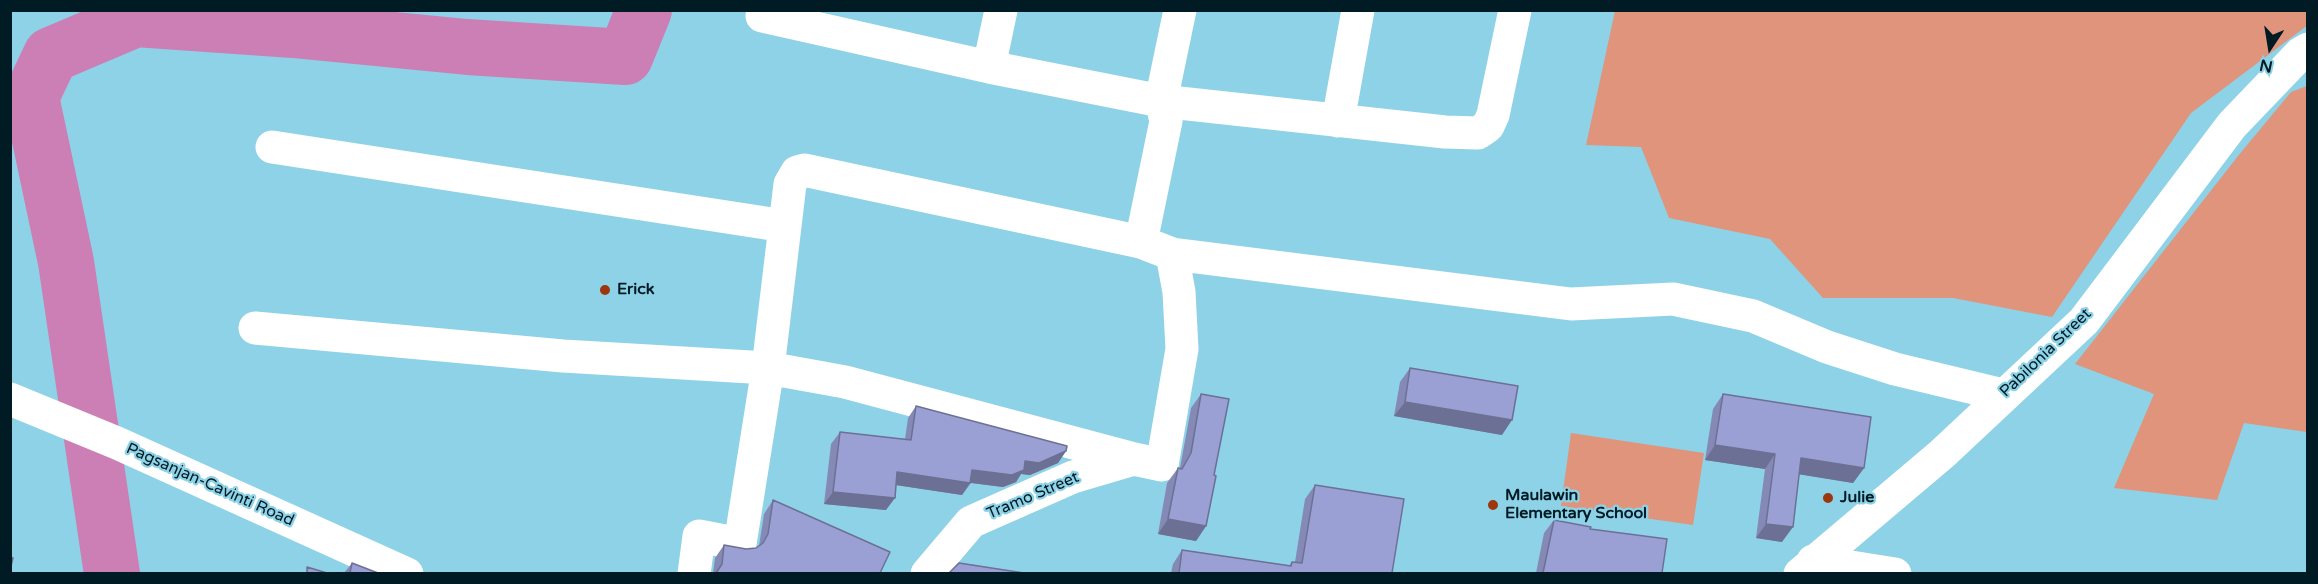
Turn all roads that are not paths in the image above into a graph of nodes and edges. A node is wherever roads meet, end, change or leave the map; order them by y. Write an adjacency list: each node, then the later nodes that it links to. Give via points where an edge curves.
1 (1001, 10): 7 (street)
2 (1180, 10): 8 (street)
3 (1358, 10): 9 (street)
4 (1515, 10): 9 (street, via 1493,115 1488,126 1478,133)
5 (762, 16): 7 (street)
6 (2307, 49): 16 (street, Pabilonia Street, via 2232,125 2084,321)
7 (989, 67): 8 (street)
8 (1161, 101): 9 (street); 12 (street, via 1166,121)
9 (1338, 121)
10 (272, 147): 11 (street)
11 (785, 226): 12 (street, via 790,184 797,172 804,170); 15 (street)
12 (1141, 242): 13 (street)
13 (1172, 254): 16 (street, via 1571,304 1673,299 1753,316 1827,347 1895,369); 18 (street, via 1182,349)
14 (255, 328): 15 (street, via 563,356)
15 (768, 368): 18 (street, via 845,382); 21 (street, via 740,544 699,536)
16 (2002, 395): 19 (street, Pabilonia Street, via 1942,454)
17 (14, 401): 20 (street, Pagsanjan-Cavinti Road)
18 (1148, 462): 22 (street, Tramo Street, via 1073,477 971,522)
19 (1806, 567): 23 (street)
20 (407, 573)
21 (694, 573)
22 (927, 573)
23 (1895, 573)

